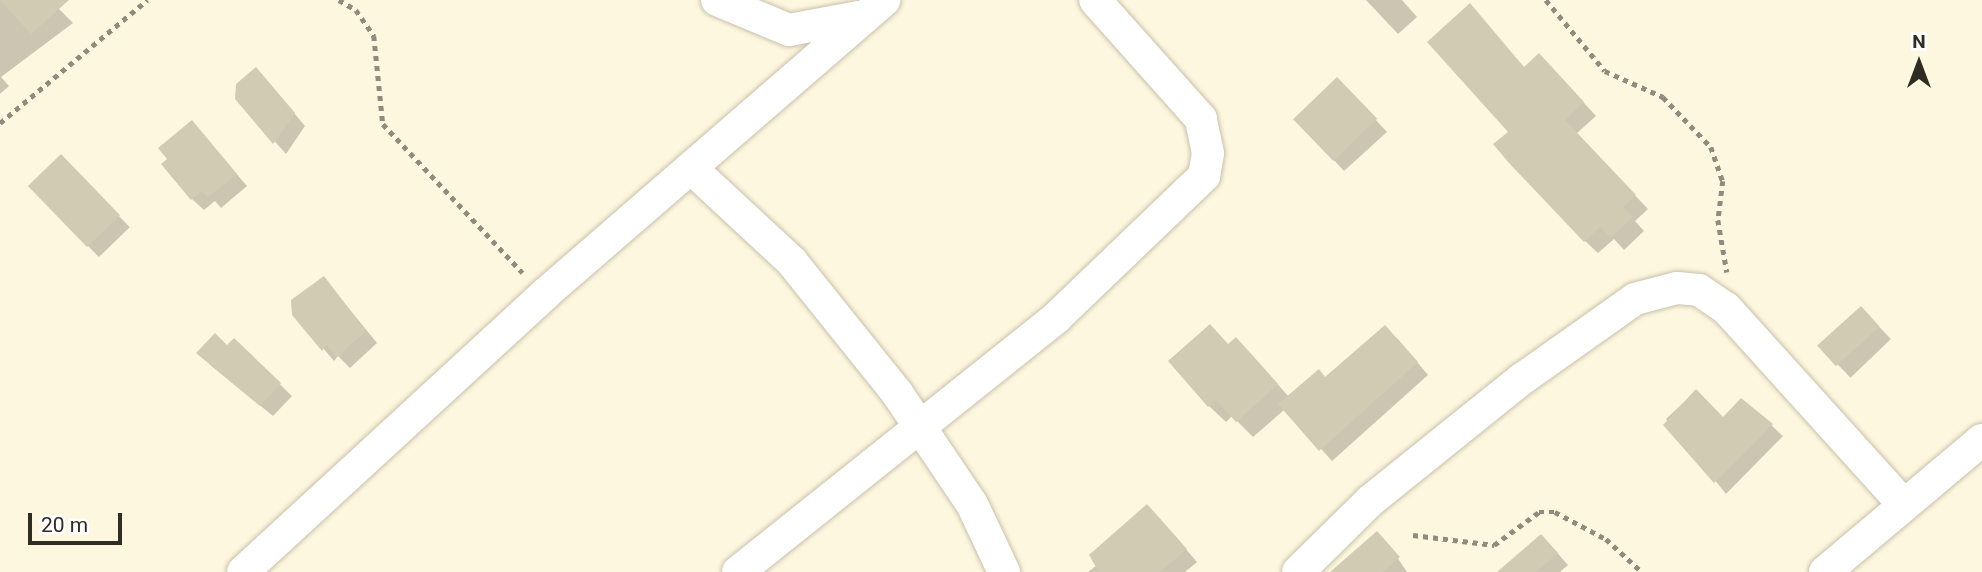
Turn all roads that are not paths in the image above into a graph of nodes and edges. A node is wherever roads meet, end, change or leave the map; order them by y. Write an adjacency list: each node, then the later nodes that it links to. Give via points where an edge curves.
1 (717, 0): 3 (street, via 789,30)
2 (1095, 0): 5 (street, via 1201,119 1208,153 1204,176 1125,256)
3 (875, 8): 4 (street)
4 (691, 168): 5 (street, via 792,262); 8 (street, via 545,294)
5 (921, 428): 9 (street); 10 (street, via 972,504)
6 (1982, 440): 7 (street)
7 (1902, 503): 11 (street, via 1726,308 1699,290 1635,299 1370,501); 12 (street)
8 (243, 572)
9 (738, 572)
10 (1004, 572)
11 (1298, 572)
12 (1825, 572)

